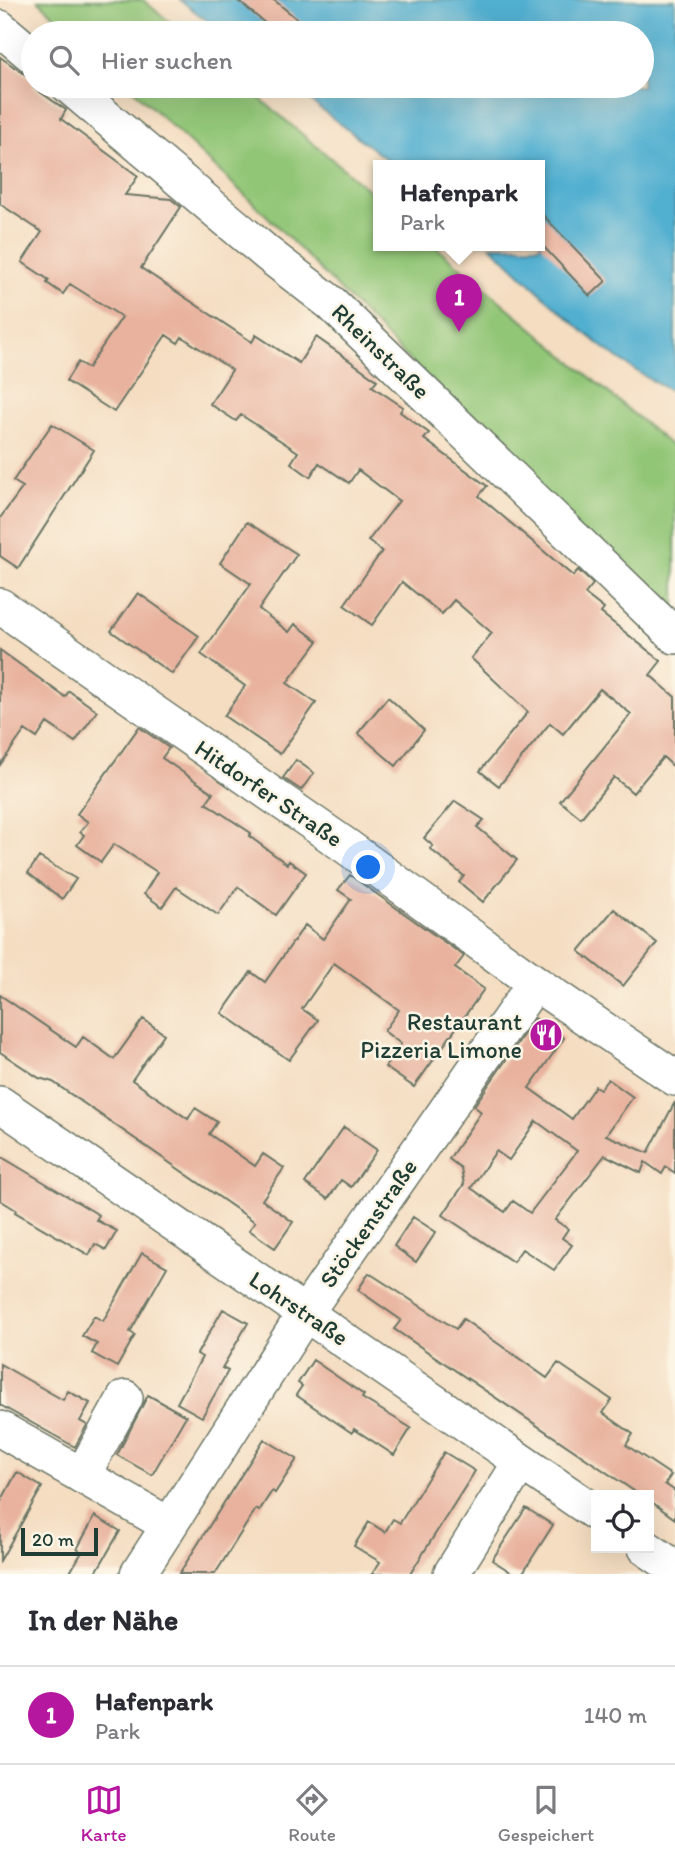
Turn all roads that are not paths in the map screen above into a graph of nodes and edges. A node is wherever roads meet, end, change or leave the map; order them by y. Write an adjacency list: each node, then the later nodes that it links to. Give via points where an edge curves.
1 (0, 28): 2 (street)
2 (21, 46)
3 (83, 98): 5 (street, Rheinstraße, via 331,303)
4 (0, 606): 6 (street, Hitdorfer Straße)
5 (675, 636)
6 (535, 983): 7 (street, Hitdorfer Straße); 9 (street, Stöckenstraße)
7 (675, 1078)
8 (0, 1104): 9 (street, Lohrstraße)
9 (306, 1312): 12 (street, Lohrstraße); 15 (street, Stöckenstraße)
10 (125, 1398): 13 (street)
11 (0, 1429): 13 (street)
12 (521, 1462): 14 (street, Lohrstraße); 19 (street)
13 (82, 1476): 15 (street)
14 (591, 1510)
15 (169, 1525): 18 (street, Stöckenstraße)
16 (653, 1553): 17 (street)
17 (675, 1568)
18 (138, 1574)
19 (451, 1574)

